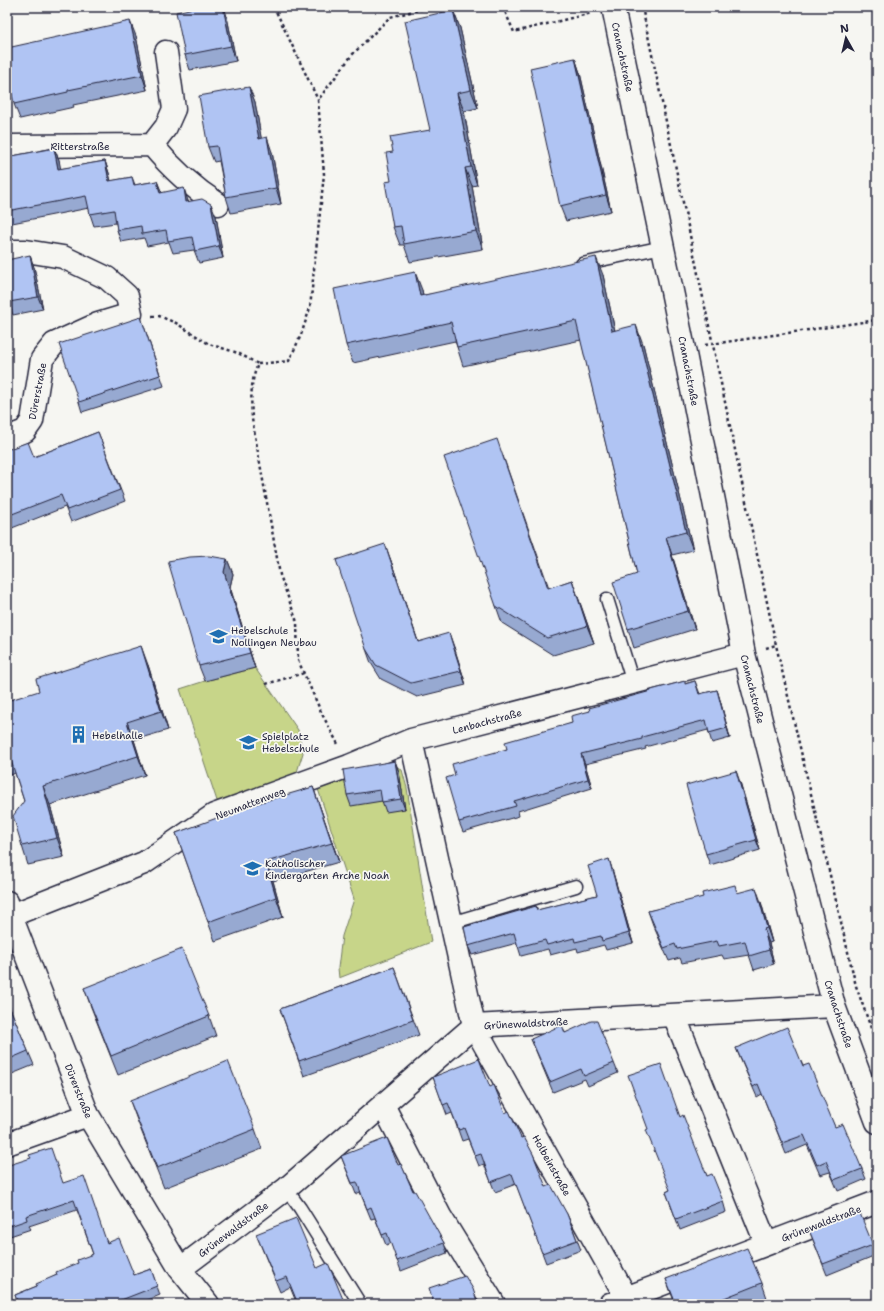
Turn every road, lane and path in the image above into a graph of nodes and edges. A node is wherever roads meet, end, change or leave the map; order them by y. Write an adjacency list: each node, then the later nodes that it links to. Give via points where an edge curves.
1 (274, 7): 7 (path)
2 (430, 7): 7 (path, via 390,17 352,55)
3 (503, 7): 5 (path, via 514,32)
4 (642, 7): 16 (path)
5 (613, 8): 11 (street, Cranachstraße)
6 (166, 52): 8 (street, via 174,109 166,127)
7 (318, 100): 18 (path, via 324,174 310,308 289,361)
8 (152, 145): 9 (street, Ritterstraße); 10 (street, via 166,162 199,192)
9 (7, 146)
10 (218, 204)
11 (662, 247): 13 (lane); 17 (street, Cranachstraße)
12 (7, 252): 14 (street, via 26,251 63,257 107,278 127,296)
13 (571, 266)
14 (131, 314): 18 (path, via 159,316 176,323 209,344 238,353); 19 (street, Dürerstraße, via 98,324 54,344 42,359 32,422 25,431)
15 (877, 320): 16 (path)
16 (713, 343): 17 (path); 33 (path, via 784,676 856,986)
17 (684, 349): 21 (street, Cranachstraße)
18 (258, 364): 22 (path, via 250,396 252,419 280,575 297,622 298,660)
19 (7, 438)
20 (607, 599): 23 (lane)
21 (744, 654): 23 (street, Lenbachstraße); 30 (street, Cranachstraße)
22 (304, 672): 24 (path); 26 (path, via 322,714)
23 (633, 683): 25 (street, Lenbachstraße)
24 (266, 684)
25 (411, 740): 26 (street, Neumattenweg); 29 (street)
26 (350, 766): 28 (street, Neumattenweg, via 214,816 144,863)
27 (576, 886): 29 (lane)
28 (8, 912): 35 (street, Dürerstraße)
29 (451, 923): 32 (street)
30 (834, 1006): 31 (street, Grünewaldstraße); 36 (street, Cranachstraße)
31 (674, 1015): 32 (street, Grünewaldstraße); 40 (street)
32 (474, 1026): 34 (street, Grünewaldstraße); 42 (street, Holbeinstraße)
33 (877, 1045)
34 (383, 1105): 38 (street, Grünewaldstraße); 45 (street, via 440,1216)
35 (88, 1116): 37 (street); 41 (street, Dürerstraße)
36 (877, 1122)
37 (7, 1144)
38 (286, 1189): 41 (street, Grünewaldstraße); 44 (lane)
39 (877, 1202): 40 (street, Grünewaldstraße)
40 (766, 1243): 42 (street, Grünewaldstraße)
41 (180, 1269): 43 (street, Dürerstraße)
42 (622, 1302)
43 (208, 1304)
44 (360, 1304)
45 (494, 1304)

